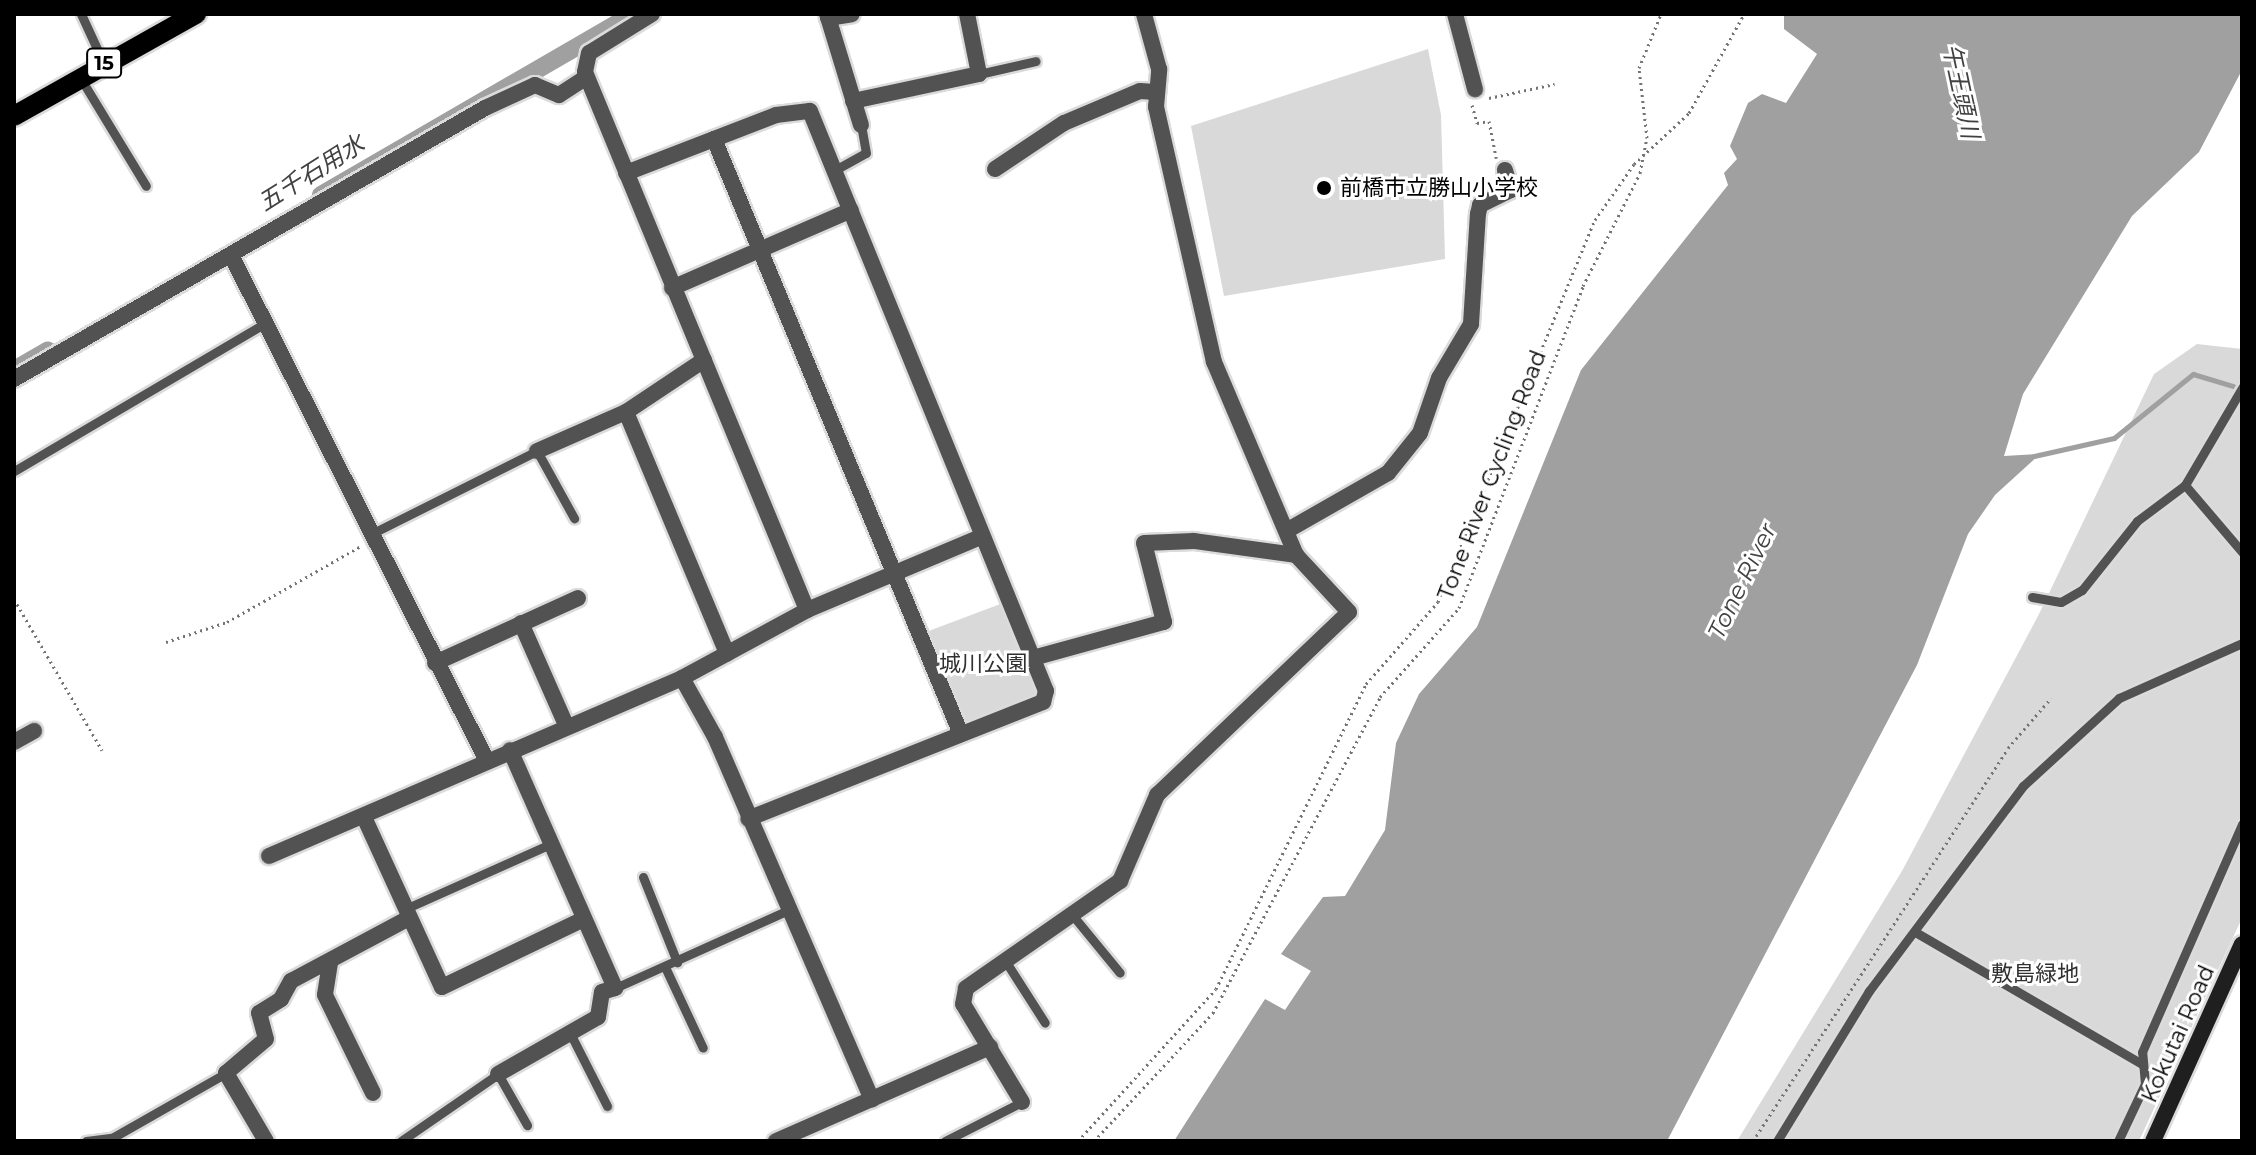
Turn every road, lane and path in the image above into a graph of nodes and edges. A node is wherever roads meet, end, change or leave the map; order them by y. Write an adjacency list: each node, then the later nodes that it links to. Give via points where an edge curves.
1 (81, 14): 12 (lane)
2 (196, 14): 12 (main road, 15)
3 (652, 14): 15 (street, via 589,53)
4 (852, 14): 10 (street)
5 (967, 14): 13 (street)
6 (1144, 14): 18 (street, via 1159,69)
7 (1455, 14): 17 (street)
8 (1661, 14): 23 (path, Tone River Cycling Road, via 1639,68)
9 (1744, 14): 23 (path, via 1689,113)
10 (828, 16): 19 (street)
11 (1036, 61): 13 (lane)
12 (104, 64): 14 (main road, 15)
13 (979, 74): 19 (street)
14 (80, 77): 20 (main road, 15); 28 (lane)
15 (587, 77): 27 (street); 31 (street, via 559,95 535,85 485,108)
16 (1555, 84): 17 (path, via 1484,98)
17 (1475, 89): 26 (path, via 1477,123 1489,121)
18 (1155, 92): 24 (street, via 1140,91 1064,123); 42 (street, via 1204,333)
19 (853, 101): 21 (street)
20 (14, 116)
21 (861, 125): 25 (lane, via 866,153)
22 (714, 139): 25 (street, via 804,106); 27 (street); 30 (street)
23 (1645, 155): 102 (path, via 1611,195 1584,245 1438,602 1366,684 1216,989); 103 (path, Tone River Cycling Road, via 1583,286 1459,608 1380,697 1213,1013)
24 (995, 169)
25 (835, 170): 29 (street)
26 (1505, 170): 42 (street, via 1511,190 1480,205 1478,214 1471,324 1439,378 1420,433 1388,473)
27 (626, 173): 32 (street)
28 (146, 186)
29 (851, 210): 30 (street); 44 (street)
30 (763, 247): 32 (street); 47 (street)
31 (233, 259): 33 (street); 35 (street)
32 (672, 288): 34 (street)
33 (264, 324): 39 (lane); 43 (street)
34 (704, 360): 37 (street); 51 (street)
35 (14, 379)
36 (2242, 388): 40 (lane)
37 (626, 412): 38 (street); 55 (street)
38 (537, 451): 41 (lane); 43 (lane)
39 (14, 471)
40 (2185, 485): 45 (lane); 48 (lane, via 2137,521 2071,598)
41 (574, 518)
42 (1288, 530): 46 (street)
43 (374, 536): 53 (path, via 227,622); 57 (street)
44 (981, 537): 47 (street); 56 (street)
45 (2242, 552)
46 (1296, 555): 56 (street, via 1194,541 1144,543 1164,622); 75 (street, via 1348,607 1346,617 1157,795 1124,876)
47 (895, 571): 51 (street); 62 (street)
48 (2032, 597)
49 (578, 598): 52 (street)
50 (14, 599): 64 (path)
51 (807, 610): 55 (street)
52 (521, 623): 57 (street); 60 (street)
53 (166, 642)
54 (2242, 643): 77 (lane, via 2143,683 2079,728 2023,786)
55 (727, 654): 58 (street)
56 (1033, 658): 62 (street, via 1046,691 1043,702)
57 (435, 663): 66 (street)
58 (682, 678): 60 (street); 68 (street)
59 (2051, 698): 104 (path, via 2008,748)
60 (566, 725): 65 (street)
61 (34, 731): 63 (street)
62 (961, 734): 68 (street)
63 (14, 742)
64 (102, 750)
65 (510, 750): 66 (street); 70 (street)
66 (487, 761): 67 (street)
67 (364, 817): 71 (street); 74 (street)
68 (748, 819): 73 (street)
69 (2242, 824): 89 (lane)
70 (550, 844): 74 (lane); 76 (street)
71 (269, 856)
72 (643, 877): 79 (lane)
73 (786, 911): 79 (lane); 93 (street)
74 (407, 914): 76 (street, via 438,983 449,988); 81 (street)
75 (1074, 917): 80 (street); 83 (lane)
76 (582, 920): 84 (street)
77 (1917, 933): 89 (lane); 105 (lane, via 1869,991)
78 (2242, 944): 107 (street, Kokutai Road)
79 (677, 962): 82 (lane)
80 (1006, 962): 85 (lane); 87 (street, via 961,997)
81 (330, 963): 90 (street, via 283,987 281,999 259,1013 266,1039); 92 (street, via 325,995)
82 (665, 967): 84 (lane); 88 (lane)
83 (1120, 973)
84 (615, 988): 86 (street, via 602,992 598,1017)
85 (1045, 1023)
86 (570, 1033): 91 (street); 95 (lane)
87 (990, 1047): 93 (street); 94 (street)
88 (703, 1048)
89 (2142, 1064): 106 (lane, via 2145,1084)
90 (226, 1073): 97 (lane, via 112,1138); 98 (street)
91 (498, 1074): 96 (lane); 99 (lane)
92 (373, 1093)
93 (872, 1099): 100 (street)
94 (1022, 1102): 101 (lane)
95 (607, 1106)
96 (527, 1125)
97 (86, 1141)
98 (266, 1141)
99 (401, 1141)
100 (776, 1141)
101 (945, 1141)
102 (1078, 1141)
103 (1094, 1141)
104 (1753, 1141)
105 (1777, 1141)
106 (2118, 1141)
107 (2153, 1141)

